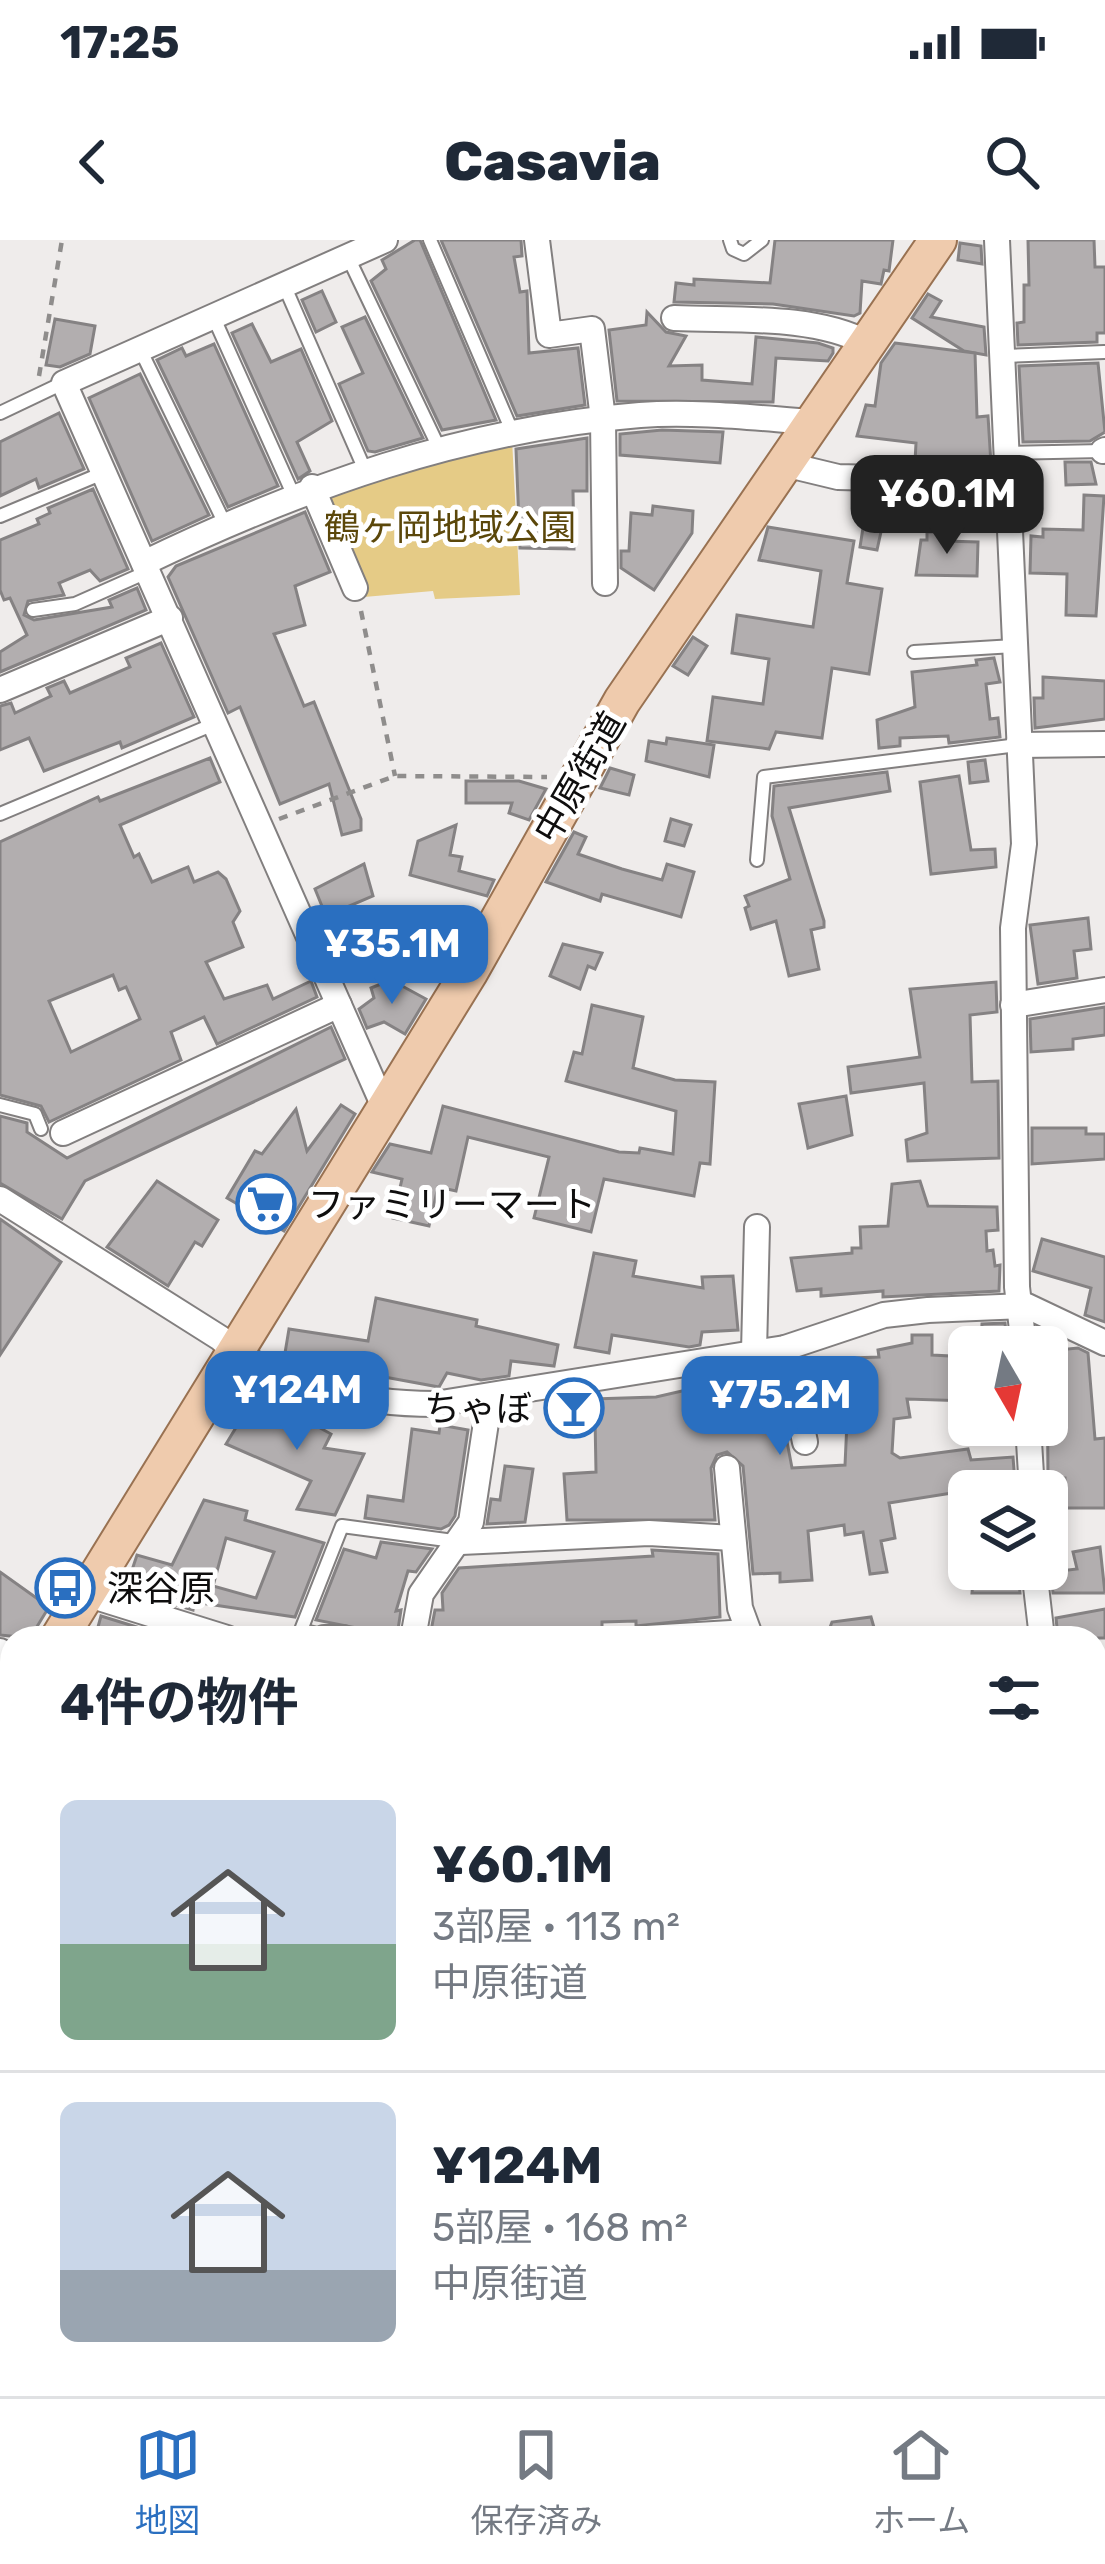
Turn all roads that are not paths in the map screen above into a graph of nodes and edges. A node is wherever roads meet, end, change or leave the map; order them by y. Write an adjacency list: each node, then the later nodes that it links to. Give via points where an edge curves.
1 (385, 240): 8 (street)
2 (430, 240): 20 (lane)
3 (537, 240): 18 (street, via 550,335 592,329)
4 (730, 240): 5 (lane, via 744,254)
5 (762, 240)
6 (938, 240): 12 (main road, 中原街道)
7 (997, 240): 15 (street)
8 (348, 256): 9 (street); 21 (lane)
9 (284, 285): 10 (street); 25 (lane)
10 (213, 316): 13 (street); 28 (lane)
11 (674, 318): 12 (street, via 848,332)
12 (867, 343): 19 (main road, 中原街道)
13 (140, 349): 16 (street); 30 (lane)
14 (1104, 352): 15 (lane)
15 (1002, 356): 23 (street)
16 (53, 389): 17 (lane); 26 (street)
17 (0, 412)
18 (603, 419): 19 (street, via 680,414); 20 (street); 32 (street)
19 (813, 422): 24 (main road, 中原街道)
20 (512, 431): 21 (street)
21 (440, 450): 25 (street)
22 (1104, 451): 23 (lane)
23 (1006, 453): 27 (street)
24 (784, 464): 27 (street, via 838,476); 48 (main road, 中原街道, via 622,701)
25 (365, 470): 28 (street)
26 (104, 472): 29 (lane); 31 (street)
27 (1006, 482): 36 (street)
28 (303, 490): 30 (street); 33 (street)
29 (0, 517)
30 (225, 524): 31 (street)
31 (146, 567): 34 (lane, via 75,604); 35 (street)
32 (605, 583)
33 (355, 588)
34 (33, 610)
35 (170, 618): 38 (street); 39 (street)
36 (1015, 646): 37 (lane); 41 (street)
37 (914, 652)
38 (0, 690)
39 (214, 723): 42 (lane); 45 (street)
40 (1105, 744): 41 (street)
41 (1018, 745): 43 (lane, via 764,777); 46 (street, via 1024,844)
42 (0, 814)
43 (757, 860)
44 (1105, 990): 46 (street)
45 (339, 1004): 48 (street); 49 (street)
46 (1013, 1005): 52 (street)
47 (0, 1105): 49 (lane, via 35,1114)
48 (385, 1109): 57 (main road, 中原街道)
49 (52, 1131)
50 (0, 1199): 57 (street)
51 (757, 1227): 56 (street)
52 (1020, 1305): 53 (street); 54 (street); 55 (street, via 884,1315)
53 (1022, 1326)
54 (1105, 1342)
55 (785, 1348): 56 (street); 59 (street)
56 (754, 1352): 58 (street)
57 (236, 1353): 58 (street, via 390,1404); 64 (main road, 中原街道)
58 (490, 1396): 62 (street)
59 (805, 1442)
60 (728, 1468): 61 (street)
61 (733, 1538): 62 (street, via 650,1533); 69 (street)
62 (461, 1542): 67 (lane, via 342,1526); 68 (street, via 422,1594)
63 (1036, 1590): 70 (street)
64 (86, 1594): 65 (main road, 中原街道); 66 (street)
65 (66, 1626)
66 (189, 1626)
67 (303, 1626)
68 (415, 1626)
69 (746, 1626)
70 (1041, 1626)

